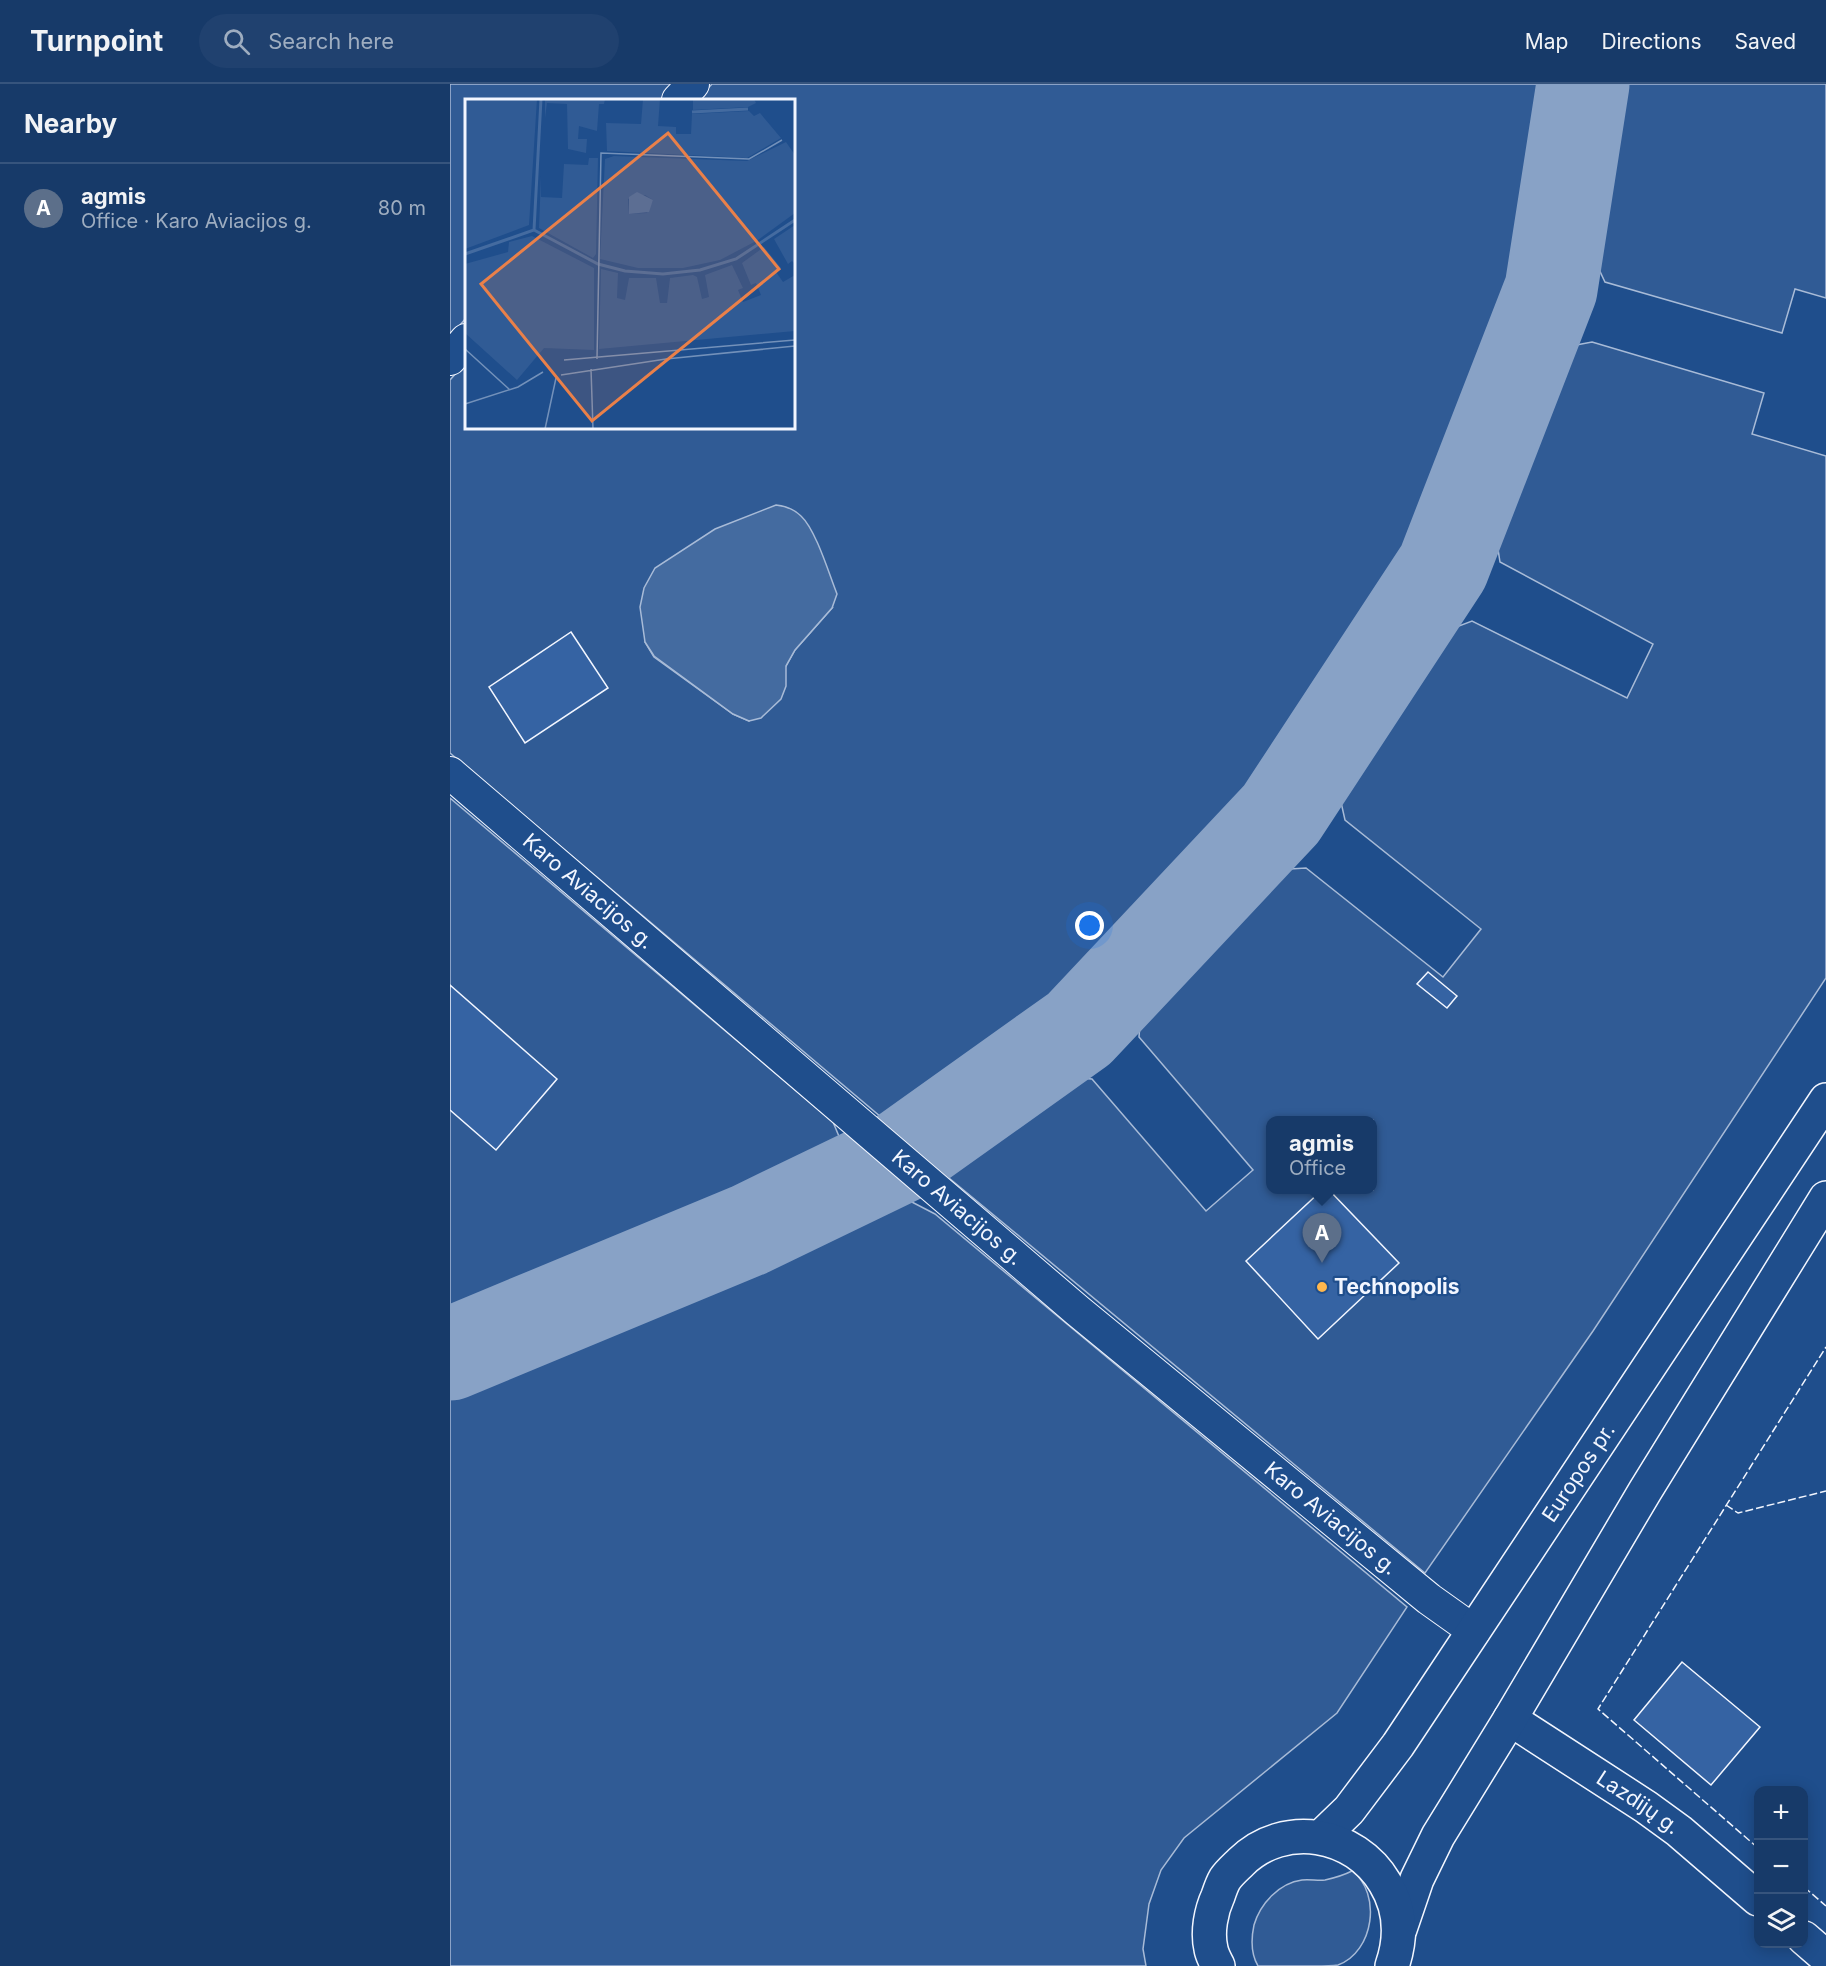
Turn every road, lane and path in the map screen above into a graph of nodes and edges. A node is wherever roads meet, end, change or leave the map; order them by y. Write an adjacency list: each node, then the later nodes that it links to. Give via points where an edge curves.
1 (693, 84): 2 (street)
2 (679, 99)
3 (465, 341): 4 (street)
4 (450, 359)
5 (450, 773): 8 (street, Karo Aviacijos g., via 1069,1303)
6 (1826, 1100): 8 (main road, Europos pr.)
7 (1826, 1198): 9 (main road)
8 (1474, 1631): 10 (main road, Europos pr., via 1398,1745 1349,1810)
9 (1510, 1719): 11 (main road, Lazdijų g., via 1663,1819); 12 (main road, via 1438,1836 1416,1879)
10 (1321, 1837): 12 (main road, via 1352,1848 1377,1869 1393,1897); 15 (main road, via 1284,1838 1251,1852 1225,1878 1211,1911 1210,1947)
11 (1754, 1896)
12 (1400, 1929): 16 (main road)
13 (1808, 1942): 14 (main road)
14 (1826, 1957)
15 (1218, 1966)
16 (1392, 1966)

